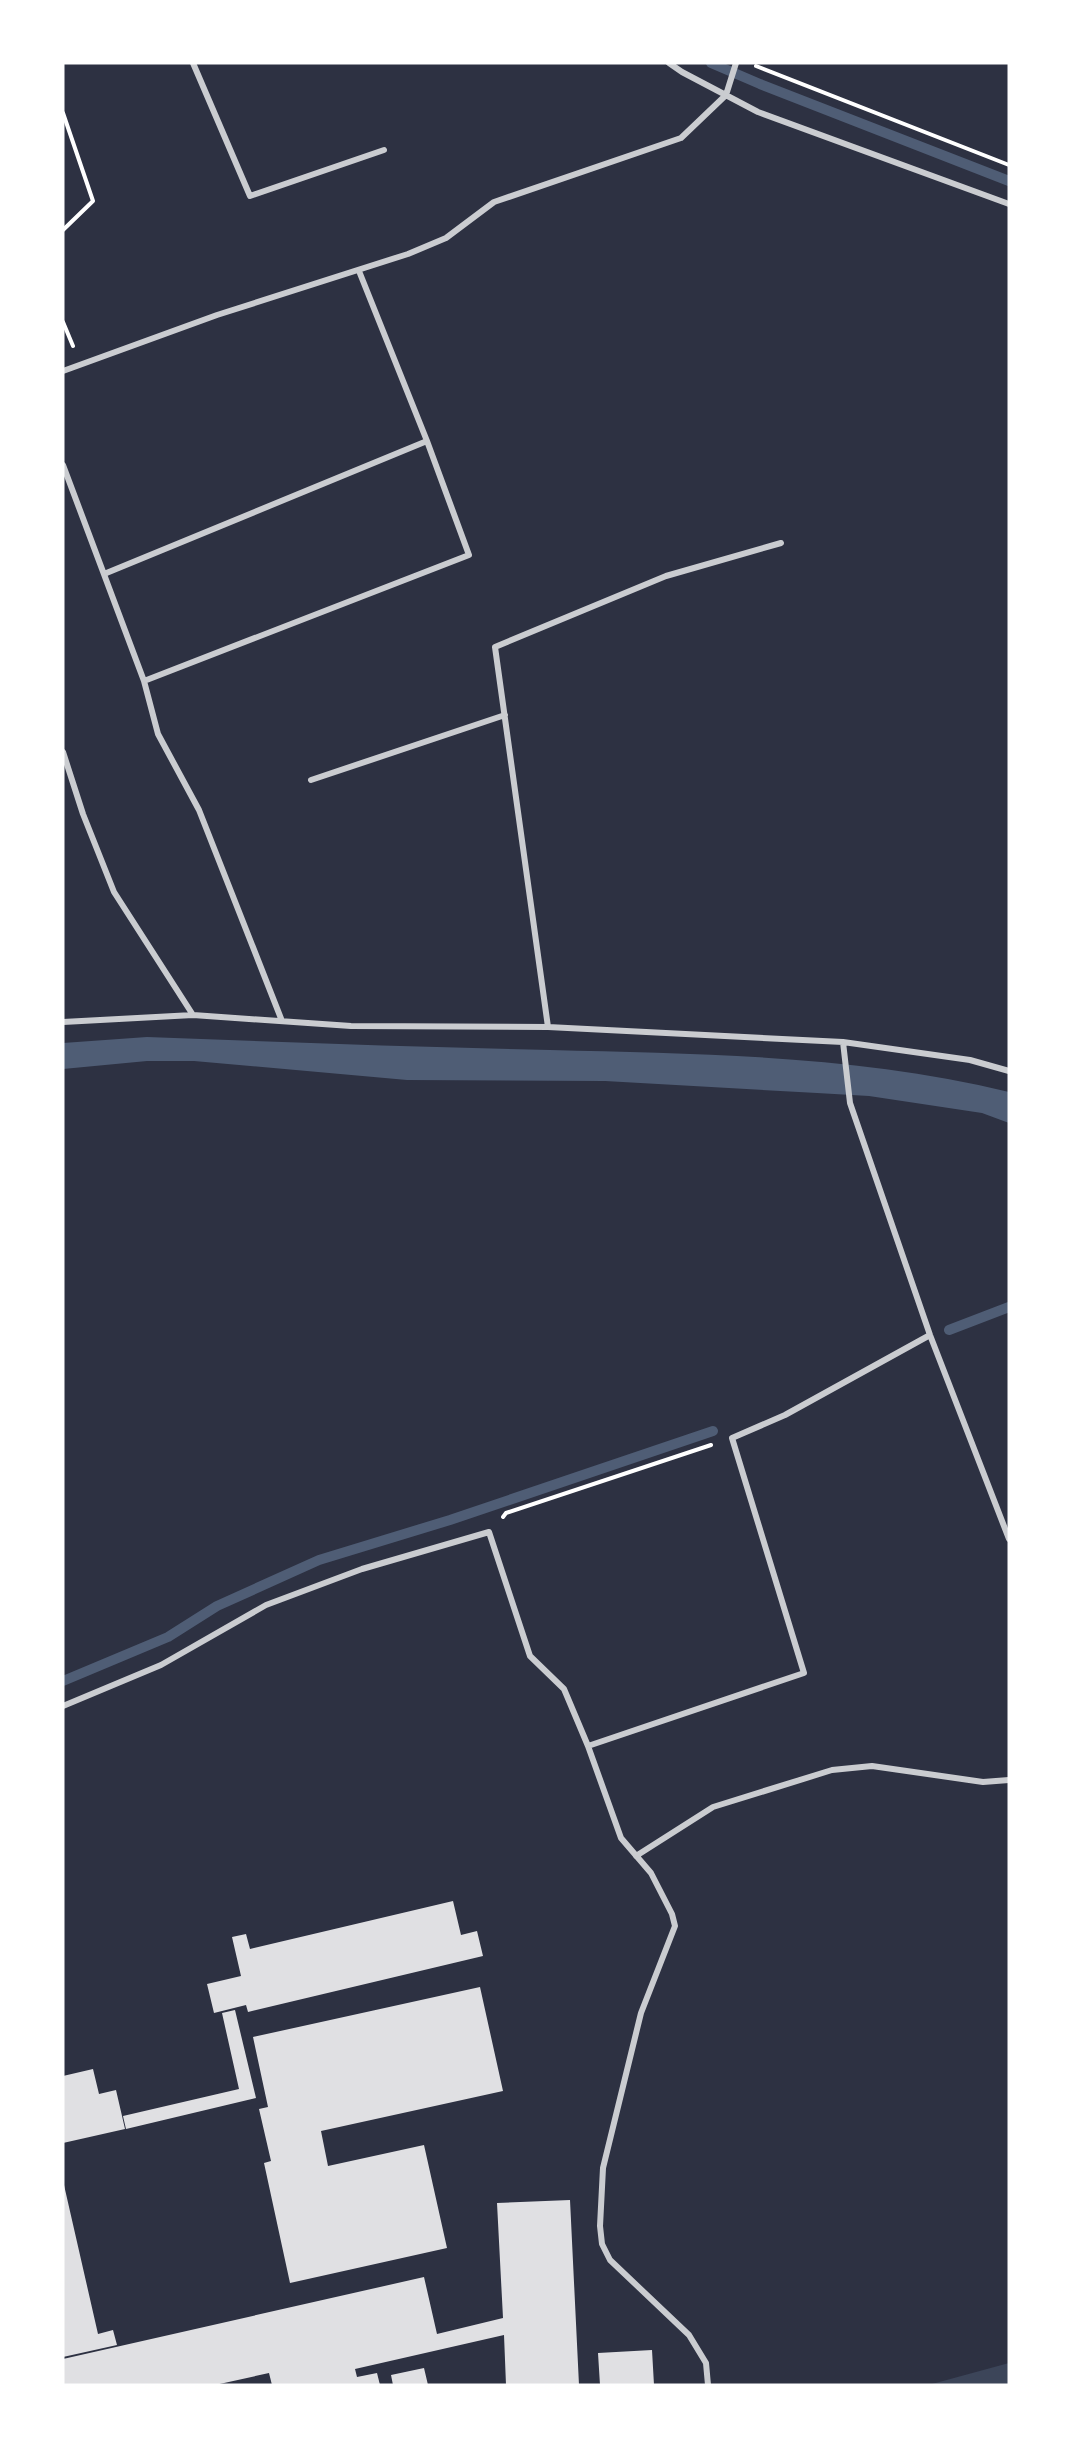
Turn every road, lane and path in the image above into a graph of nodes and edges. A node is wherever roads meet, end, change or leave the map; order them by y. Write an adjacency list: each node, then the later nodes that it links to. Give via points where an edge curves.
1 (193, 63): 7 (street, via 250,196)
2 (669, 63): 5 (street)
3 (736, 63): 5 (street)
4 (749, 63): 8 (path)
5 (726, 95): 9 (street, via 758,112); 11 (street, via 681,138 494,202 446,238)
6 (63, 113): 10 (path, via 93,201)
7 (384, 150)
8 (1009, 165)
9 (1009, 204)
10 (63, 230)
11 (359, 271): 12 (street, via 217,315); 13 (street)
12 (63, 371)
13 (427, 441): 16 (street); 17 (street, via 469,555)
14 (63, 465): 16 (street)
15 (781, 543): 18 (street, via 666,576 495,647)
16 (104, 574): 17 (street)
17 (144, 681): 22 (street, via 158,734 199,810)
18 (505, 715): 20 (street); 24 (street)
19 (63, 752): 21 (street, via 114,892)
20 (311, 780)
21 (193, 1015): 22 (street); 23 (street)
22 (282, 1021): 24 (street, via 351,1026)
23 (63, 1022)
24 (548, 1027): 25 (street)
25 (843, 1042): 26 (street, via 970,1060); 27 (street, via 850,1103)
26 (1009, 1071)
27 (930, 1335): 28 (street, via 785,1415); 30 (street)
28 (732, 1438): 29 (path, via 506,1513); 32 (street, via 804,1672)
29 (489, 1532): 31 (street, via 362,1569 266,1605 161,1665); 32 (street, via 530,1656 564,1689)
30 (1009, 1539)
31 (63, 1706)
32 (588, 1746): 34 (street, via 621,1838)
33 (1009, 1780): 34 (street, via 983,1782 872,1766 832,1770 713,1807)
34 (636, 1856): 35 (street, via 651,1873 675,1926 641,2013 603,2168 602,2244 610,2260 689,2335 706,2362)
35 (708, 2385)

